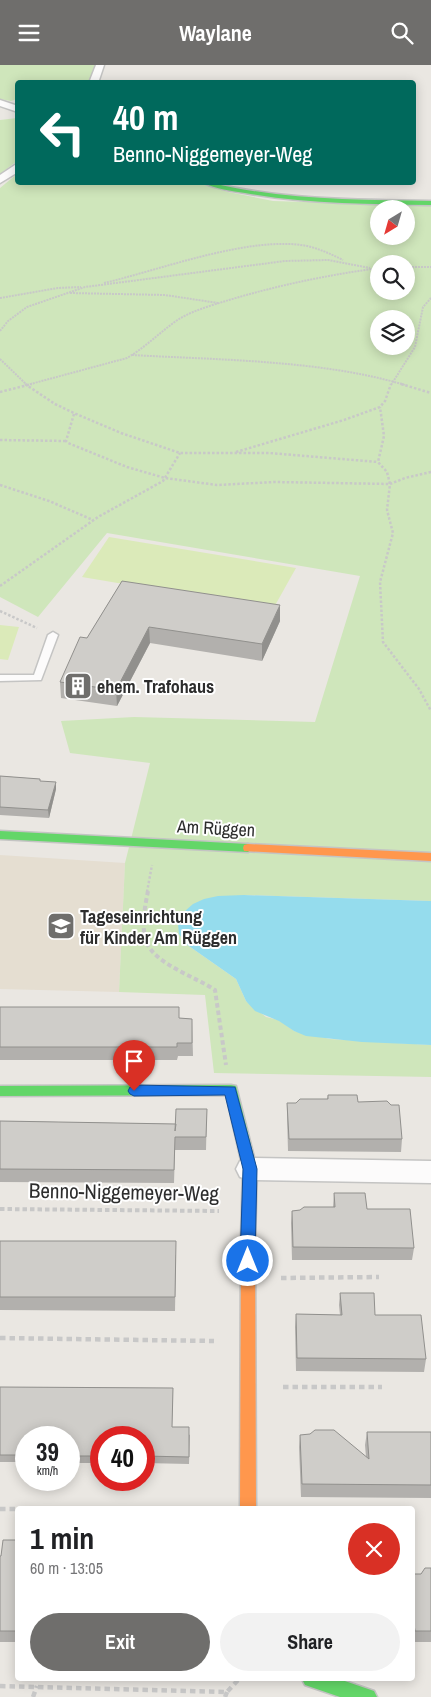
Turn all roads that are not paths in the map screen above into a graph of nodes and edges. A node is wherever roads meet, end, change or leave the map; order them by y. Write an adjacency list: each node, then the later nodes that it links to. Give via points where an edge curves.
1 (100, 65): 2 (street)
2 (94, 80)
3 (0, 103): 4 (street)
4 (15, 108)
5 (15, 168): 6 (street)
6 (0, 180)
7 (214, 185): 8 (street, via 275,199)
8 (431, 203)
9 (53, 635): 10 (lane, via 38,678)
10 (0, 678)
11 (0, 835): 12 (street, Am Rüggen)
12 (431, 857)
13 (0, 1091): 14 (street, via 231,1090)
14 (250, 1169): 15 (street); 16 (street)
15 (431, 1172)
16 (248, 1506)
17 (317, 1681): 18 (street)
18 (368, 1697)

